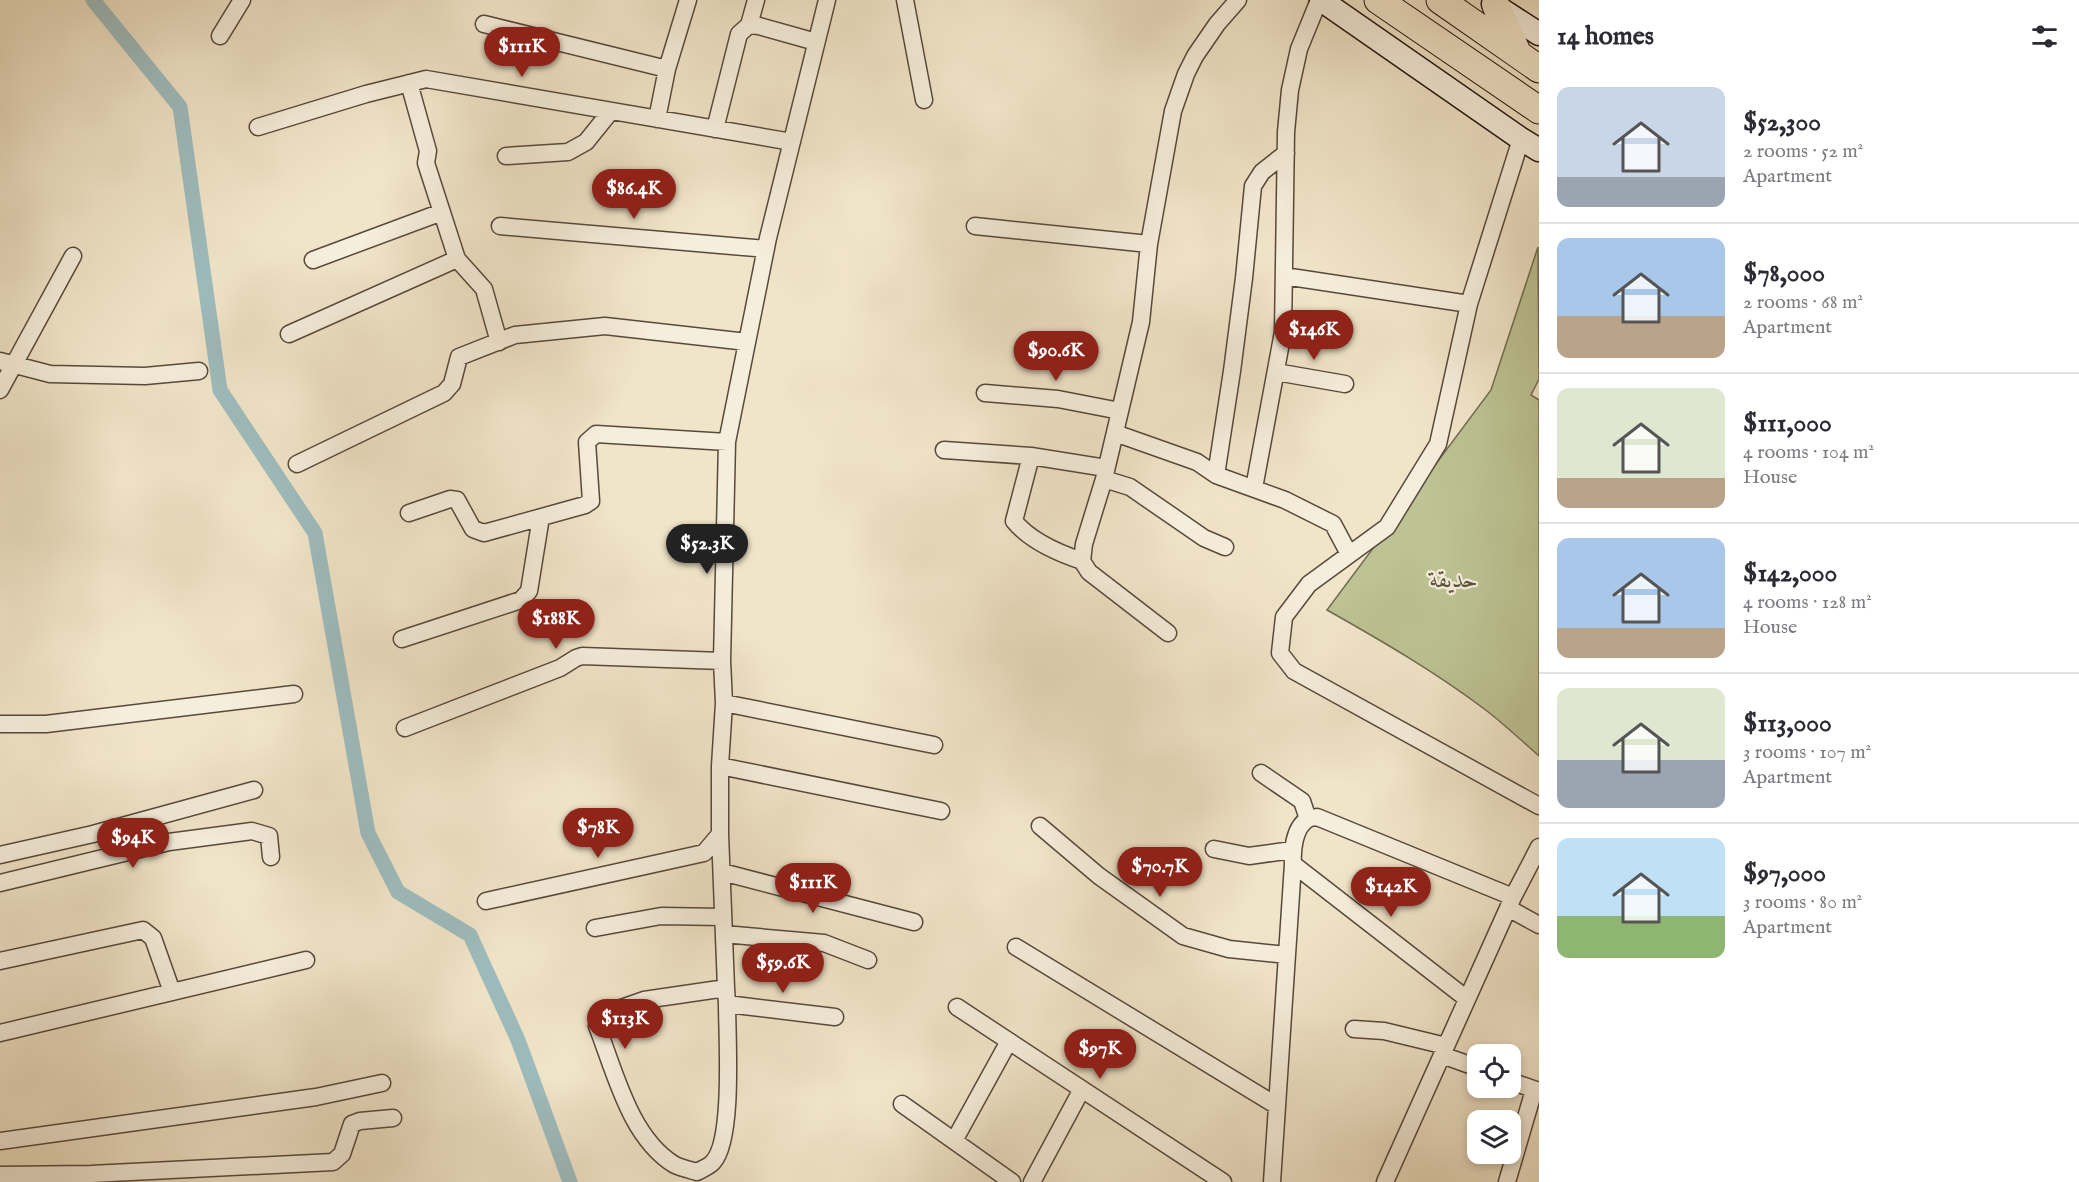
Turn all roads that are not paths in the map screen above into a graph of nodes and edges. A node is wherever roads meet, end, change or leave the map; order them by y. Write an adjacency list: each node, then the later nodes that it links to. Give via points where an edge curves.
1 (242, 0): 14 (street)
2 (687, 0): 17 (street)
3 (756, 0): 12 (street)
4 (827, 0): 15 (street)
5 (905, 0): 19 (street)
6 (1238, 0): 32 (street, via 1206,39 1179,92)
7 (1320, 0): 26 (main road); 27 (street, via 1294,69)
8 (1378, 0): 20 (highway)
9 (1440, 0): 16 (highway)
10 (1492, 3): 13 (main road); 16 (highway)
11 (484, 24): 17 (street)
12 (749, 25): 15 (street); 24 (street, via 739,34)
13 (1539, 34)
14 (220, 36)
15 (816, 42): 25 (street)
16 (1529, 62)
17 (667, 69): 22 (street)
18 (409, 83): 21 (street, via 426,79); 23 (street); 29 (street, via 428,151 426,163)
19 (924, 100)
20 (1539, 110)
21 (611, 111): 22 (street); 28 (street, via 586,142 568,152)
22 (657, 119): 24 (street)
23 (258, 127)
24 (715, 129): 25 (street)
25 (792, 142): 33 (street)
26 (1530, 145): 38 (street)
27 (1286, 153): 37 (street); 55 (street, via 1262,172 1253,186)
28 (506, 156)
29 (442, 212): 35 (street); 36 (street)
30 (500, 226): 33 (street)
31 (975, 226): 32 (street)
32 (1149, 244): 48 (street, via 1141,322)
33 (766, 249): 41 (street)
34 (73, 256): 42 (street)
35 (457, 259): 39 (street); 40 (street, via 484,289)
36 (313, 260)
37 (1284, 276): 38 (street); 44 (street, via 1283,332)
38 (1469, 304): 60 (street, via 1438,444 1387,527)
39 (289, 334)
40 (499, 342): 41 (street, via 515,336 605,326); 53 (street, via 459,357 452,384 444,393)
41 (747, 342): 50 (street)
42 (7, 363): 43 (street, via 50,374 102,377); 46 (street)
43 (199, 371)
44 (1276, 372): 45 (street); 56 (street)
45 (1345, 384)
46 (0, 390)
47 (985, 393): 48 (street, via 1058,399)
48 (1120, 411): 49 (street)
49 (1115, 433): 54 (street); 55 (street, via 1197,462)
50 (727, 442): 58 (street, via 596,434 587,442 591,501); 64 (street)
51 (944, 450): 52 (street)
52 (1031, 456): 54 (street); 61 (street, via 1014,521 1058,553)
53 (297, 464)
54 (1105, 474): 59 (street); 61 (street)
55 (1216, 475): 56 (street)
56 (1254, 489): 60 (street, via 1333,524)
57 (409, 513): 58 (street, via 457,500 473,529 484,533)
58 (541, 517): 63 (street, via 529,591 521,600)
59 (1225, 547)
60 (1349, 554): 73 (street, via 1310,584 1284,617 1280,653 1294,671)
61 (1082, 561): 62 (street, via 1089,572)
62 (1168, 633)
63 (402, 639)
64 (722, 661): 66 (street); 68 (street, via 582,656)
65 (294, 694): 67 (street, via 46,724)
66 (724, 702): 69 (street); 70 (street)
67 (0, 724)
68 (405, 728)
69 (934, 745)
70 (720, 766): 74 (street); 77 (street)
71 (1261, 773): 75 (street, via 1302,801)
72 (254, 790): 80 (street)
73 (1539, 806)
74 (941, 811)
75 (1308, 819): 81 (street, via 1300,828); 86 (street, via 1317,817)
76 (1040, 826): 92 (street, via 1099,876 1183,936 1229,949)
77 (720, 834): 83 (street); 85 (street, via 704,853)
78 (1539, 847): 86 (street)
79 (1214, 849): 81 (street, via 1250,856)
80 (0, 855)
81 (1293, 857): 92 (street); 98 (street)
82 (272, 858): 84 (street, via 269,836 252,831 169,842)
83 (722, 872): 87 (street); 88 (street)
84 (0, 883)
85 (486, 902)
86 (1510, 902): 89 (street); 98 (street)
87 (914, 922)
88 (724, 925): 90 (street, via 661,916); 94 (street, via 824,943); 97 (street)
89 (1539, 925)
90 (595, 928)
91 (1016, 948): 111 (street)
92 (1287, 955): 111 (street)
93 (306, 960): 96 (street)
94 (868, 960)
95 (0, 961): 96 (street, via 143,930 153,938)
96 (172, 992): 102 (street)
97 (726, 996): 97 (street, via 724,1137 714,1162 697,1172 676,1166 632,1119 597,1026 610,1012 644,1000); 100 (street)
98 (1467, 999): 104 (street)
99 (957, 1007): 103 (street)
100 (836, 1017)
101 (1354, 1029): 104 (street, via 1384,1031)
102 (0, 1033)
103 (1009, 1041): 108 (street); 113 (street)
104 (1444, 1051): 105 (street); 120 (street)
105 (1467, 1062)
106 (382, 1083): 114 (street)
107 (1521, 1085): 109 (street)
108 (1082, 1089): 117 (street); 118 (street)
109 (1537, 1091): 121 (street)
110 (902, 1104): 113 (street)
111 (1277, 1106): 119 (street)
112 (393, 1118): 115 (street, via 352,1124 342,1154 333,1162)
113 (954, 1141): 116 (street)
114 (0, 1142)
115 (0, 1175)
116 (1012, 1182)
117 (1032, 1182)
118 (1223, 1182)
119 (1272, 1182)
120 (1385, 1182)
121 (1507, 1182)

